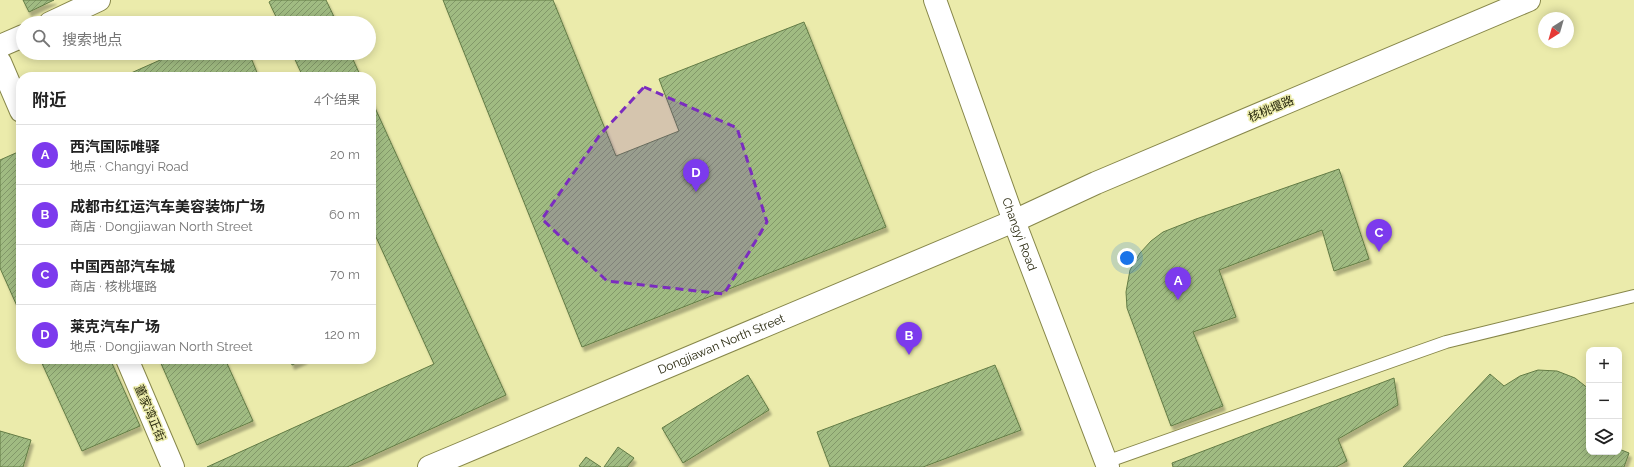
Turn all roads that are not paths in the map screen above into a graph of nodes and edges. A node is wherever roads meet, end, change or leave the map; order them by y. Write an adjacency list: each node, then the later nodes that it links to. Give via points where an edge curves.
1 (99, 0): 4 (street)
2 (935, 0): 9 (street, Changyi Road)
3 (1529, 0): 9 (street, 核桃堰路, via 1096,183)
4 (65, 16)
5 (16, 39): 6 (street)
6 (0, 46)
7 (0, 62): 8 (street)
8 (16, 99)
9 (1014, 222): 12 (street, Changyi Road); 14 (street, Dongjiawan North Street)
10 (1634, 296): 12 (lane, via 1446,342)
11 (129, 364): 13 (street, 董家湾正街)
12 (1107, 464)
13 (173, 467)
14 (429, 467)

